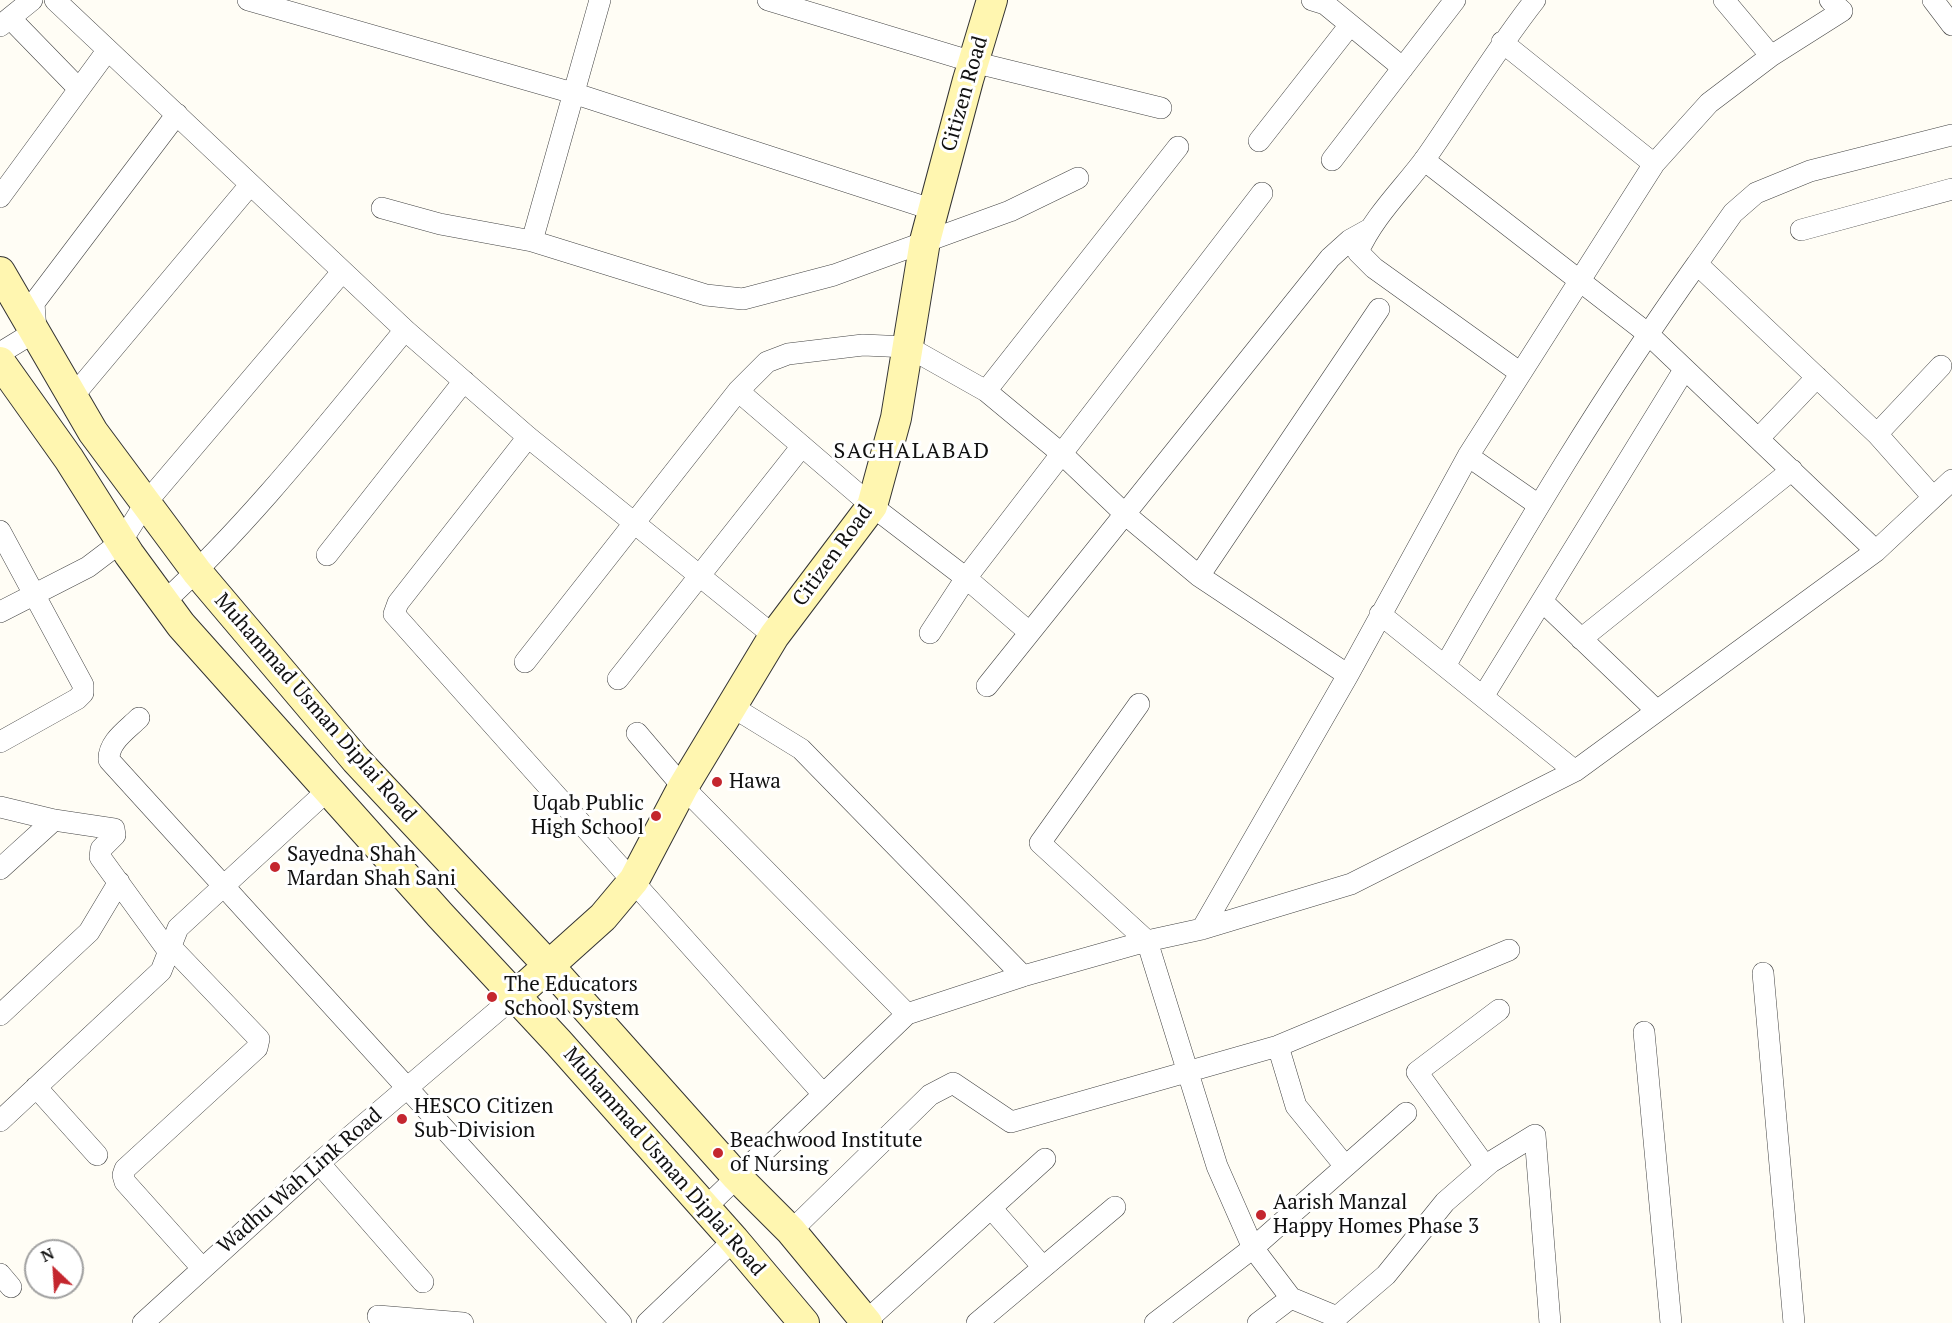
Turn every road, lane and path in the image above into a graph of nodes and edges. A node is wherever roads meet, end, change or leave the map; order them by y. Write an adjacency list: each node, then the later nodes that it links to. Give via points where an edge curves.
1 (32, 0): 13 (street)
2 (55, 0): 17 (street)
3 (249, 0): 22 (street)
4 (600, 0): 22 (street)
5 (768, 0): 19 (street)
6 (992, 0): 19 (street, Citizen Road)
7 (1312, 0): 15 (street, via 1325,4)
8 (1455, 0): 20 (street)
9 (1535, 0): 16 (street)
10 (1724, 0): 18 (street)
11 (1830, 0): 18 (street, via 1842,11)
12 (1933, 0): 14 (street)
13 (5, 22): 21 (street)
14 (1952, 24)
15 (1350, 25): 20 (street); 26 (street)
16 (1502, 42): 29 (street); 30 (street)
17 (107, 51): 21 (street); 24 (street)
18 (1771, 56): 30 (street, via 1709,103)
19 (973, 62): 23 (street); 37 (street, Citizen Road)
20 (1403, 68): 28 (street)
21 (79, 89): 35 (street)
22 (573, 93): 37 (street); 41 (street)
23 (1161, 108)
24 (177, 114): 32 (street); 48 (street, via 34,303)
25 (1952, 135): 42 (street, via 1810,171 1756,194 1733,213)
26 (1259, 141)
27 (1178, 147): 59 (street)
28 (1332, 160)
29 (1424, 160): 38 (street); 45 (street)
30 (1654, 164): 45 (street)
31 (1078, 178): 40 (street, via 1010,211)
32 (250, 185): 44 (street); 60 (street)
33 (1952, 189): 39 (street)
34 (1262, 192): 65 (street)
35 (0, 197)
36 (382, 208): 41 (street)
37 (934, 210): 40 (street, Citizen Road)
38 (1368, 230): 55 (street, via 1358,252 1374,268); 73 (street, via 1330,258)
39 (1802, 230)
40 (926, 241): 41 (street, via 834,275 743,299 705,295); 50 (street, Citizen Road)
41 (532, 242)
42 (1697, 264): 49 (street); 56 (street)
43 (0, 272): 48 (street, Muhammad Usman Diplai Road)
44 (342, 272): 47 (street); 70 (street)
45 (1579, 279): 49 (street); 55 (street)
46 (1379, 309): 81 (street)
47 (405, 330): 57 (street); 79 (street, via 263,501)
48 (36, 331): 51 (street); 60 (street, Muhammad Usman Diplai Road)
49 (1647, 333): 54 (street); 71 (street)
50 (908, 347): 58 (street, via 863,345 788,354 767,362); 59 (street); 72 (street, Citizen Road, via 896,418)
51 (0, 353)
52 (0, 362): 76 (street, Muhammad Usman Diplai Road, via 69,459)
53 (1941, 366): 61 (street)
54 (1684, 370): 63 (street); 84 (street)
55 (1519, 372): 66 (street)
56 (1817, 377): 61 (street); 63 (street)
57 (464, 381): 62 (street); 78 (street)
58 (738, 391): 64 (street); 74 (street)
59 (986, 391): 65 (street)
60 (74, 395): 70 (street, Muhammad Usman Diplai Road, via 93,432)
61 (1876, 435): 69 (street)
62 (528, 436): 74 (street); 110 (street, via 398,603 394,614)
63 (1759, 438): 67 (street)
64 (802, 446): 72 (street); 80 (street)
65 (1062, 454): 73 (street); 82 (street)
66 (1468, 456): 71 (street); 87 (street)
67 (1792, 470): 77 (street); 91 (street)
68 (1952, 480): 69 (street)
69 (1933, 497): 77 (street)
70 (146, 504): 76 (street); 79 (street, Muhammad Usman Diplai Road)
71 (1537, 504): 93 (street)
72 (872, 506): 82 (street); 90 (street, Citizen Road)
73 (1126, 515): 81 (street); 88 (street)
74 (635, 523): 80 (street); 92 (street)
75 (0, 531): 83 (street)
76 (121, 542): 83 (street, via 88,567); 85 (street, Muhammad Usman Diplai Road)
77 (1876, 551): 100 (street)
78 (327, 555)
79 (197, 572): 85 (street); 117 (street, Muhammad Usman Diplai Road, via 356,760)
80 (700, 576): 90 (street); 95 (street)
81 (1199, 576): 94 (street)
82 (966, 578): 88 (street); 89 (street)
83 (35, 594): 86 (street); 103 (street, via 83,684 83,693)
84 (1542, 601): 91 (street); 97 (street)
85 (164, 602): 106 (street, Muhammad Usman Diplai Road)
86 (0, 612)
87 (1380, 614): 93 (street); 94 (street)
88 (1029, 632): 96 (street)
89 (930, 633)
90 (774, 636): 99 (street, Citizen Road)
91 (1581, 639): 100 (street)
92 (525, 662)
93 (1444, 666): 97 (street)
94 (1348, 675): 113 (street)
95 (618, 679)
96 (987, 686)
97 (1484, 695): 104 (street)
98 (1138, 704): 114 (street, via 1040,843)
99 (731, 706): 105 (street, Citizen Road); 119 (street, via 801,749)
100 (1657, 711): 104 (street)
101 (139, 718): 112 (street, via 108,751 109,760)
102 (637, 733): 105 (street)
103 (0, 742)
104 (1575, 771): 113 (street, via 1351,884)
105 (683, 787): 110 (street, Citizen Road); 122 (street)
106 (328, 790): 112 (street); 120 (street, Muhammad Usman Diplai Road)
107 (0, 807): 108 (street)
108 (54, 820): 109 (street); 111 (street, via 114,829 115,835 99,853)
109 (0, 869)
110 (634, 880): 117 (street, Citizen Road, via 603,916); 129 (street)
111 (119, 882): 115 (street); 123 (street, via 89,932)
112 (224, 886): 115 (street, via 178,928); 128 (street)
113 (1202, 929): 114 (street)
114 (1147, 941): 119 (street); 126 (street)
115 (170, 950): 127 (street, via 161,971); 145 (street, via 259,1039 257,1048 123,1175 125,1182)
116 (1509, 950): 125 (street)
117 (548, 965): 120 (street, Citizen Road); 137 (street, Muhammad Usman Diplai Road)
118 (1763, 973): 161 (street)
119 (1023, 976): 122 (street)
120 (515, 996): 128 (street, Wadhu Wah Link Road); 139 (street, Muhammad Usman Diplai Road)
121 (1499, 1010): 136 (street, via 1417,1072)
122 (907, 1014): 129 (street)
123 (0, 1016)
124 (1644, 1032): 160 (street)
125 (1278, 1046): 126 (street); 135 (street, via 1296,1106)
126 (1189, 1070): 141 (street, via 1011,1122 953,1083 930,1095); 143 (street, via 1217,1166)
127 (36, 1087): 131 (street); 132 (street)
128 (407, 1088): 134 (street, Wadhu Wah Link Road); 155 (street)
129 (824, 1094): 137 (street)
130 (1406, 1113): 135 (street)
131 (0, 1121)
132 (97, 1155)
133 (1045, 1159): 140 (street)
134 (319, 1163): 145 (street, Wadhu Wah Link Road); 146 (street)
135 (1346, 1166): 143 (street)
136 (1485, 1167): 150 (street, via 1445,1202 1386,1275); 159 (street, via 1534,1135)
137 (737, 1177): 139 (street); 141 (street, Muhammad Usman Diplai Road)
138 (1115, 1207): 144 (street)
139 (705, 1208): 142 (street, Muhammad Usman Diplai Road)
140 (990, 1208): 144 (street); 151 (street)
141 (791, 1231): 151 (street, Muhammad Usman Diplai Road)
142 (734, 1240): 149 (street); 156 (street, Muhammad Usman Diplai Road)
143 (1252, 1248): 147 (street); 152 (street)
144 (1042, 1266): 157 (street)
145 (202, 1268): 153 (street, Wadhu Wah Link Road)
146 (423, 1282)
147 (1291, 1298): 150 (street); 158 (street)
148 (378, 1316): 154 (street)
149 (657, 1320)
150 (1337, 1320)
151 (866, 1322)
152 (1159, 1322)
153 (143, 1323)
154 (463, 1323)
155 (621, 1323)
156 (804, 1323)
157 (977, 1323)
158 (1258, 1323)
159 (1550, 1323)
160 (1671, 1323)
161 (1794, 1323)

